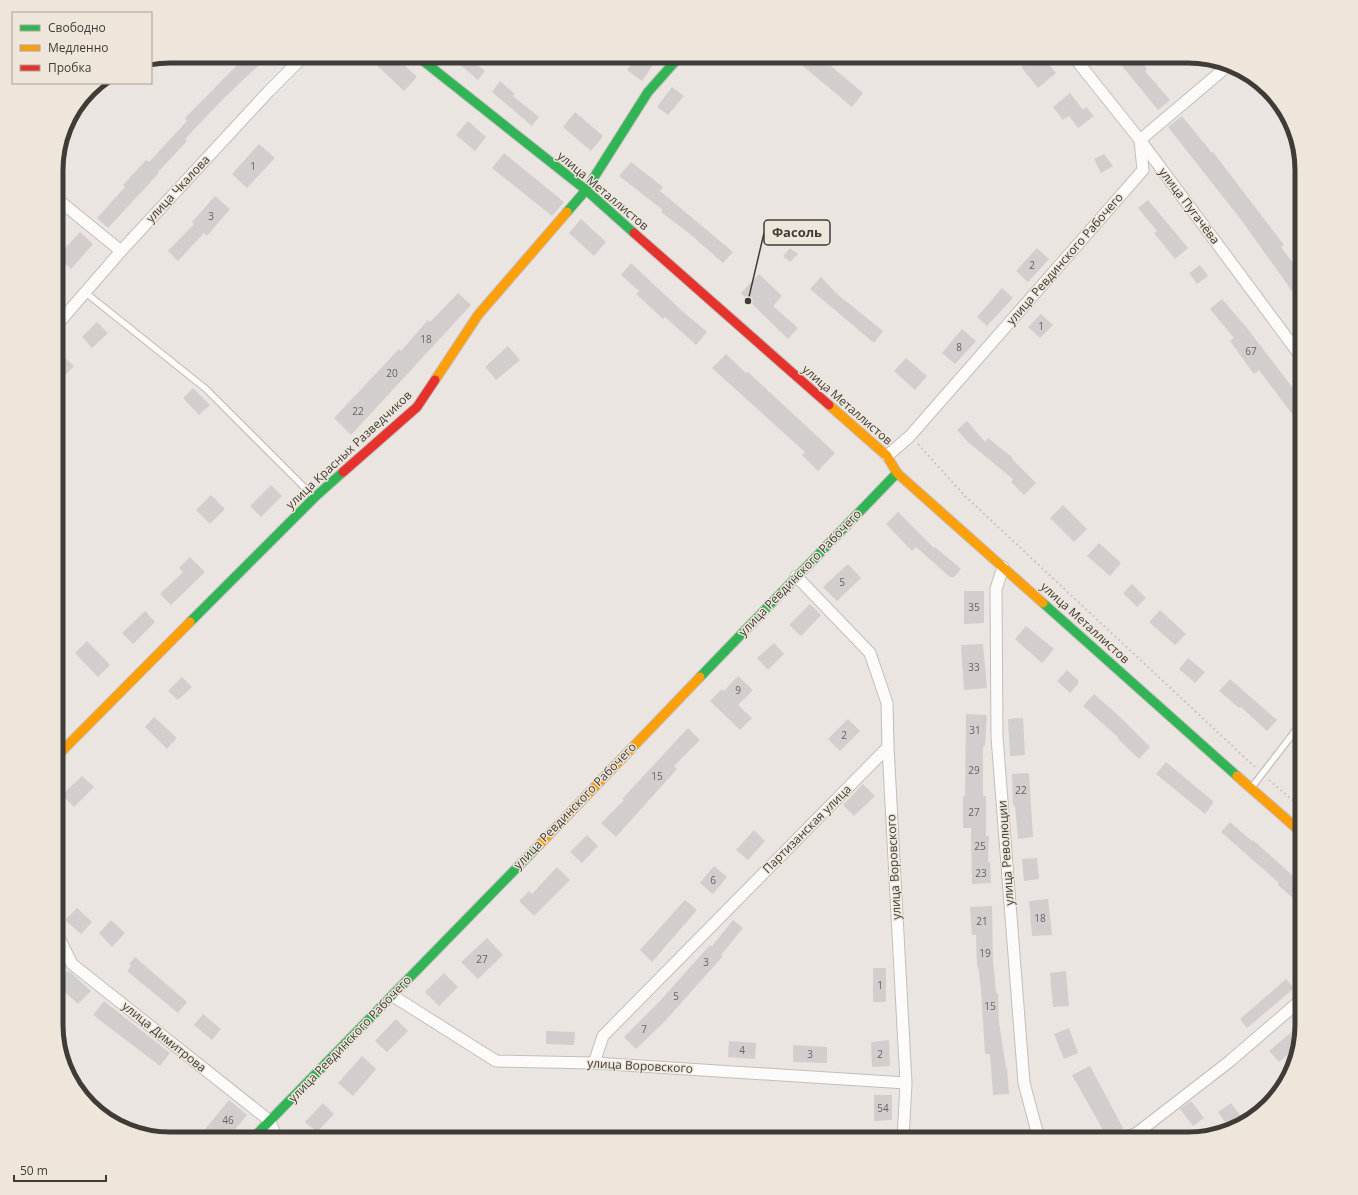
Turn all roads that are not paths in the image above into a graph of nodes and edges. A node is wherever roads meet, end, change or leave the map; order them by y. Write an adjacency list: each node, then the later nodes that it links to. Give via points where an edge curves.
1 (297, 63): 9 (street, улица Чкалова)
2 (426, 63): 7 (street, улица Металлистов)
3 (674, 63): 7 (street, улица Красных Разведчиков, via 648,92)
4 (1079, 63): 6 (street, улица Пугачёва)
5 (1224, 69): 6 (street)
6 (1140, 140): 12 (street, улица Пугачёва); 13 (street, улица Ревдинского Рабочего, via 1143,170 910,436)
7 (586, 190): 13 (street, улица Металлистов); 15 (street, улица Красных Разведчиков, via 478,315 417,407)
8 (63, 204): 9 (street)
9 (121, 251): 10 (street, улица Чкалова)
10 (86, 293): 11 (street, улица Чкалова); 15 (lane, via 206,389)
11 (63, 318)
12 (1295, 349)
13 (887, 456): 14 (street, улица Металлистов)
14 (897, 473): 16 (street, улица Металлистов); 17 (street, улица Ревдинского Рабочего)
15 (315, 497): 20 (street, улица Красных Разведчиков)
16 (1003, 567): 21 (street, улица Металлистов); 32 (street, улица Революции, via 996,589 997,737 1024,1083)
17 (796, 576): 19 (street, via 870,653 887,703); 24 (street, улица Ревдинского Рабочего)
18 (1295, 731): 21 (lane)
19 (888, 747): 26 (street, Партизанская улица, via 603,1036); 27 (street, улица Воровского)
20 (63, 750)
21 (1252, 787): 22 (street, улица Металлистов)
22 (1295, 827)
23 (63, 946): 28 (street, улица Димитрова, via 72,964)
24 (393, 996): 26 (street, улица Воровского, via 496,1061); 28 (street, улица Ревдинского Рабочего)
25 (1295, 1005): 33 (street)
26 (594, 1063): 27 (street, улица Воровского)
27 (906, 1083): 31 (street, улица Воровского)
28 (270, 1121): 29 (street, улица Ревдинского Рабочего); 30 (street)
29 (259, 1132)
30 (274, 1132)
31 (902, 1132)
32 (1037, 1132)
33 (1138, 1132)

